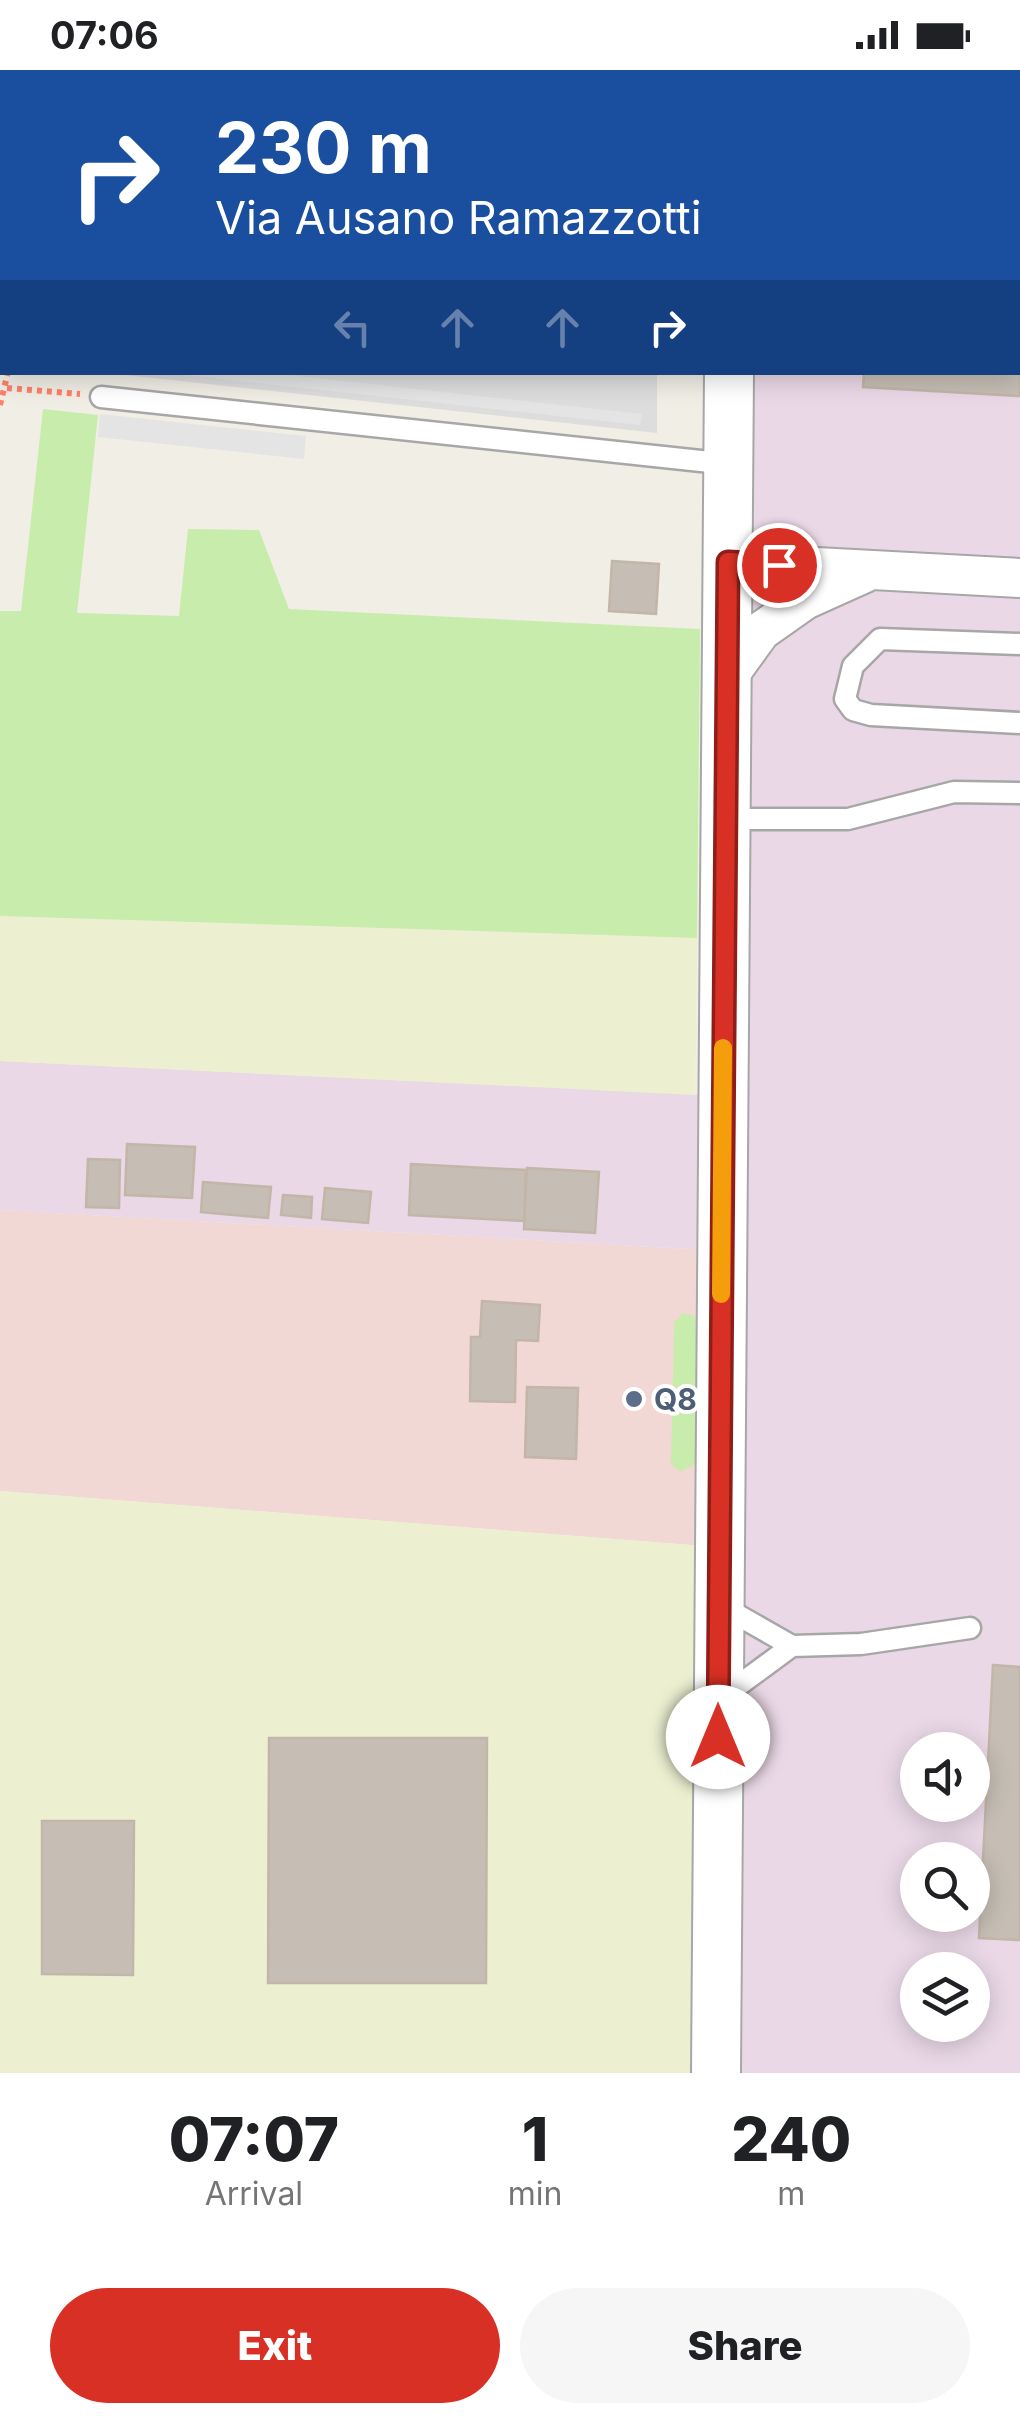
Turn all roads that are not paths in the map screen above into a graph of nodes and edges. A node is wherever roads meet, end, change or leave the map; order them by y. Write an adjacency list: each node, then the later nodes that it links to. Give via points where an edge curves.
1 (730, 375): 3 (street)
2 (101, 396): 3 (lane)
3 (728, 464): 4 (street)
4 (728, 562): 5 (street); 8 (street)
5 (873, 570): 6 (street); 8 (street, via 805,600 761,631)
6 (1020, 578)
7 (1020, 644): 9 (lane, via 880,639 853,666 844,698 852,710 871,715)
8 (727, 678): 11 (street)
9 (1020, 723)
10 (1020, 793): 11 (lane, via 954,792 848,818)
11 (725, 818): 12 (street)
12 (718, 1604): 14 (lane); 15 (street)
13 (970, 1628): 14 (lane, via 862,1644)
14 (792, 1646): 15 (lane)
15 (718, 1700): 16 (street)
16 (716, 2073)

